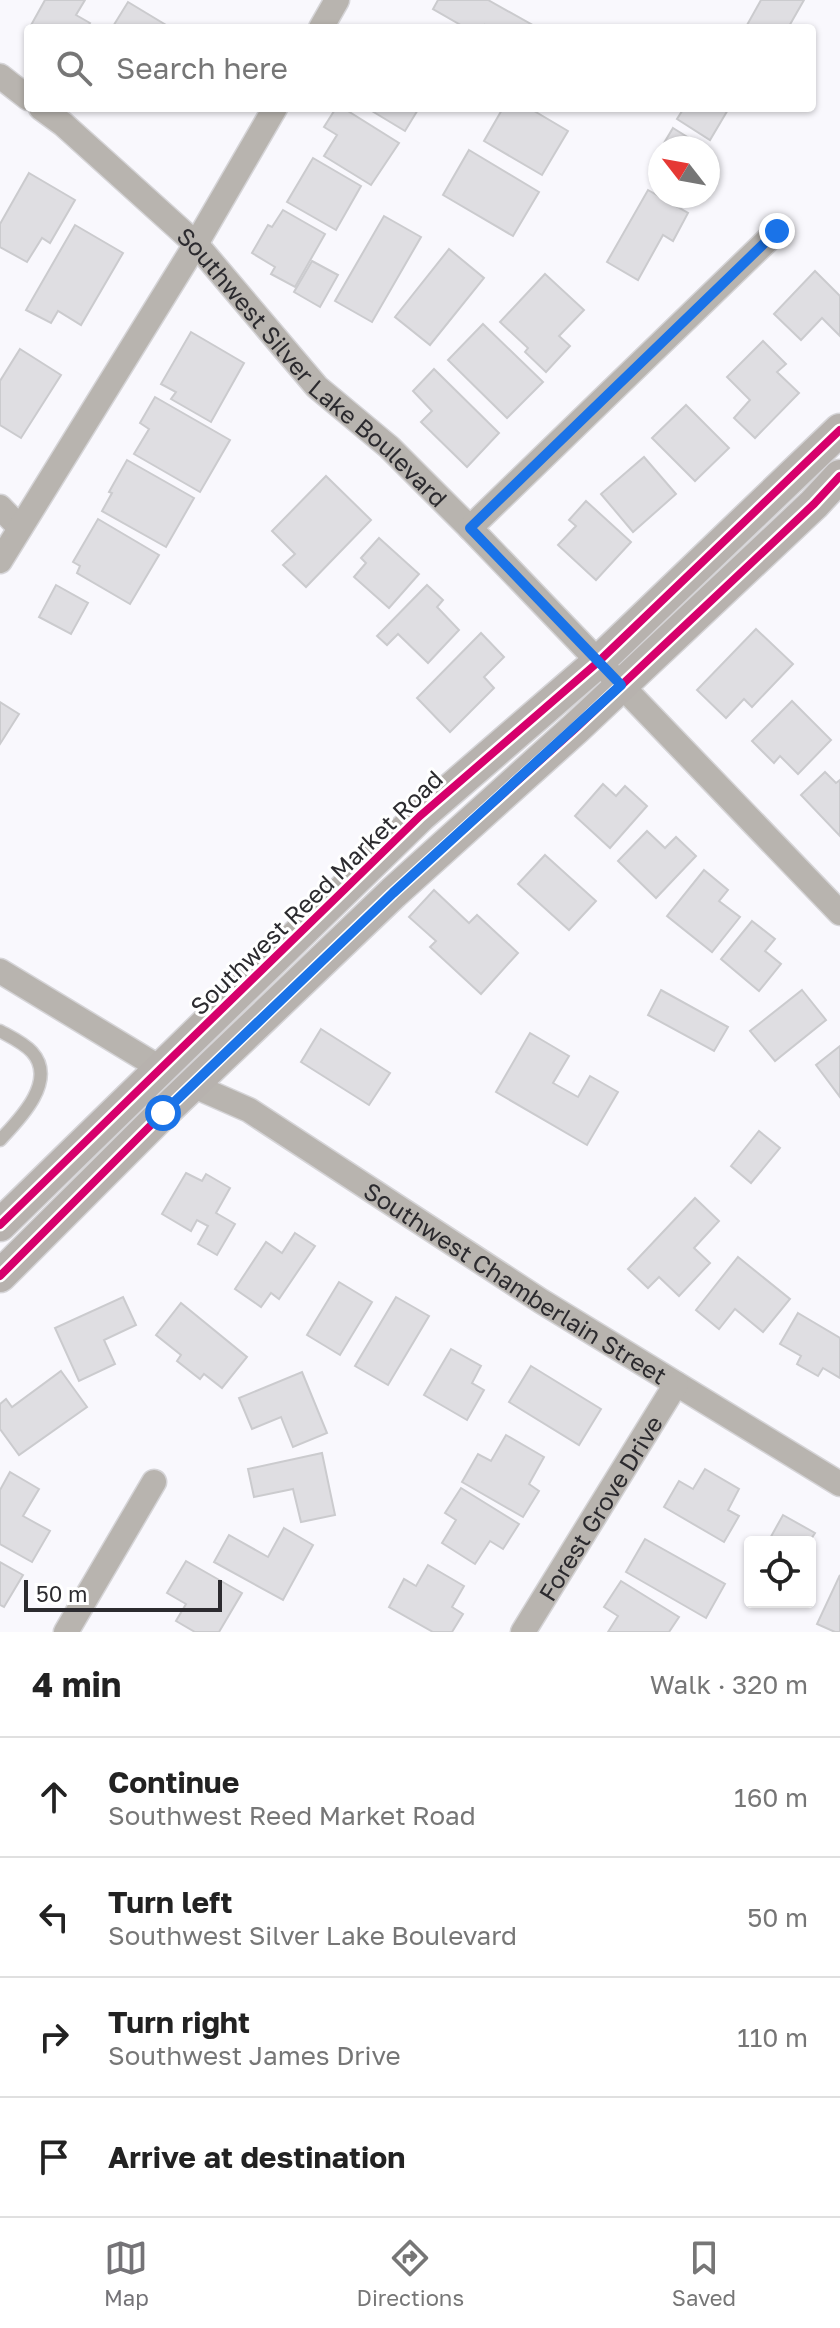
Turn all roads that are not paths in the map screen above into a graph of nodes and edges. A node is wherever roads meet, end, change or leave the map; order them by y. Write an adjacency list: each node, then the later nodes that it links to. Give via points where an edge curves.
1 (337, 0): 2 (street)
2 (323, 24)
3 (0, 76): 4 (street)
4 (24, 95)
5 (46, 112): 8 (street, Southwest Silver Lake Boulevard)
6 (273, 112): 8 (street)
7 (777, 231): 13 (street)
8 (196, 244): 12 (street); 13 (street, Southwest Silver Lake Boulevard, via 317,387 389,447)
9 (840, 430): 15 (main road, Southwest Reed Market Road)
10 (840, 476): 16 (main road)
11 (0, 507): 12 (street)
12 (20, 528): 14 (street)
13 (470, 528): 15 (street, Southwest Silver Lake Boulevard)
14 (0, 561)
15 (597, 663): 16 (street, Southwest Silver Lake Boulevard); 20 (main road, Southwest Reed Market Road, via 420,816)
16 (621, 685): 17 (street, Southwest Silver Lake Boulevard); 21 (main road)
17 (840, 913)
18 (0, 971): 20 (street)
19 (0, 1031): 22 (lane, via 34,1054 39,1087 26,1113)
20 (160, 1068): 23 (main road, Southwest Reed Market Road)
21 (192, 1085): 24 (main road); 25 (street, Southwest Chamberlain Street, via 249,1110)
22 (0, 1140)
23 (0, 1225)
24 (0, 1276)
25 (676, 1384): 27 (street, Southwest Chamberlain Street); 29 (street, Forest Grove Drive)
26 (154, 1482): 28 (street)
27 (840, 1484)
28 (66, 1632)
29 (523, 1632)

